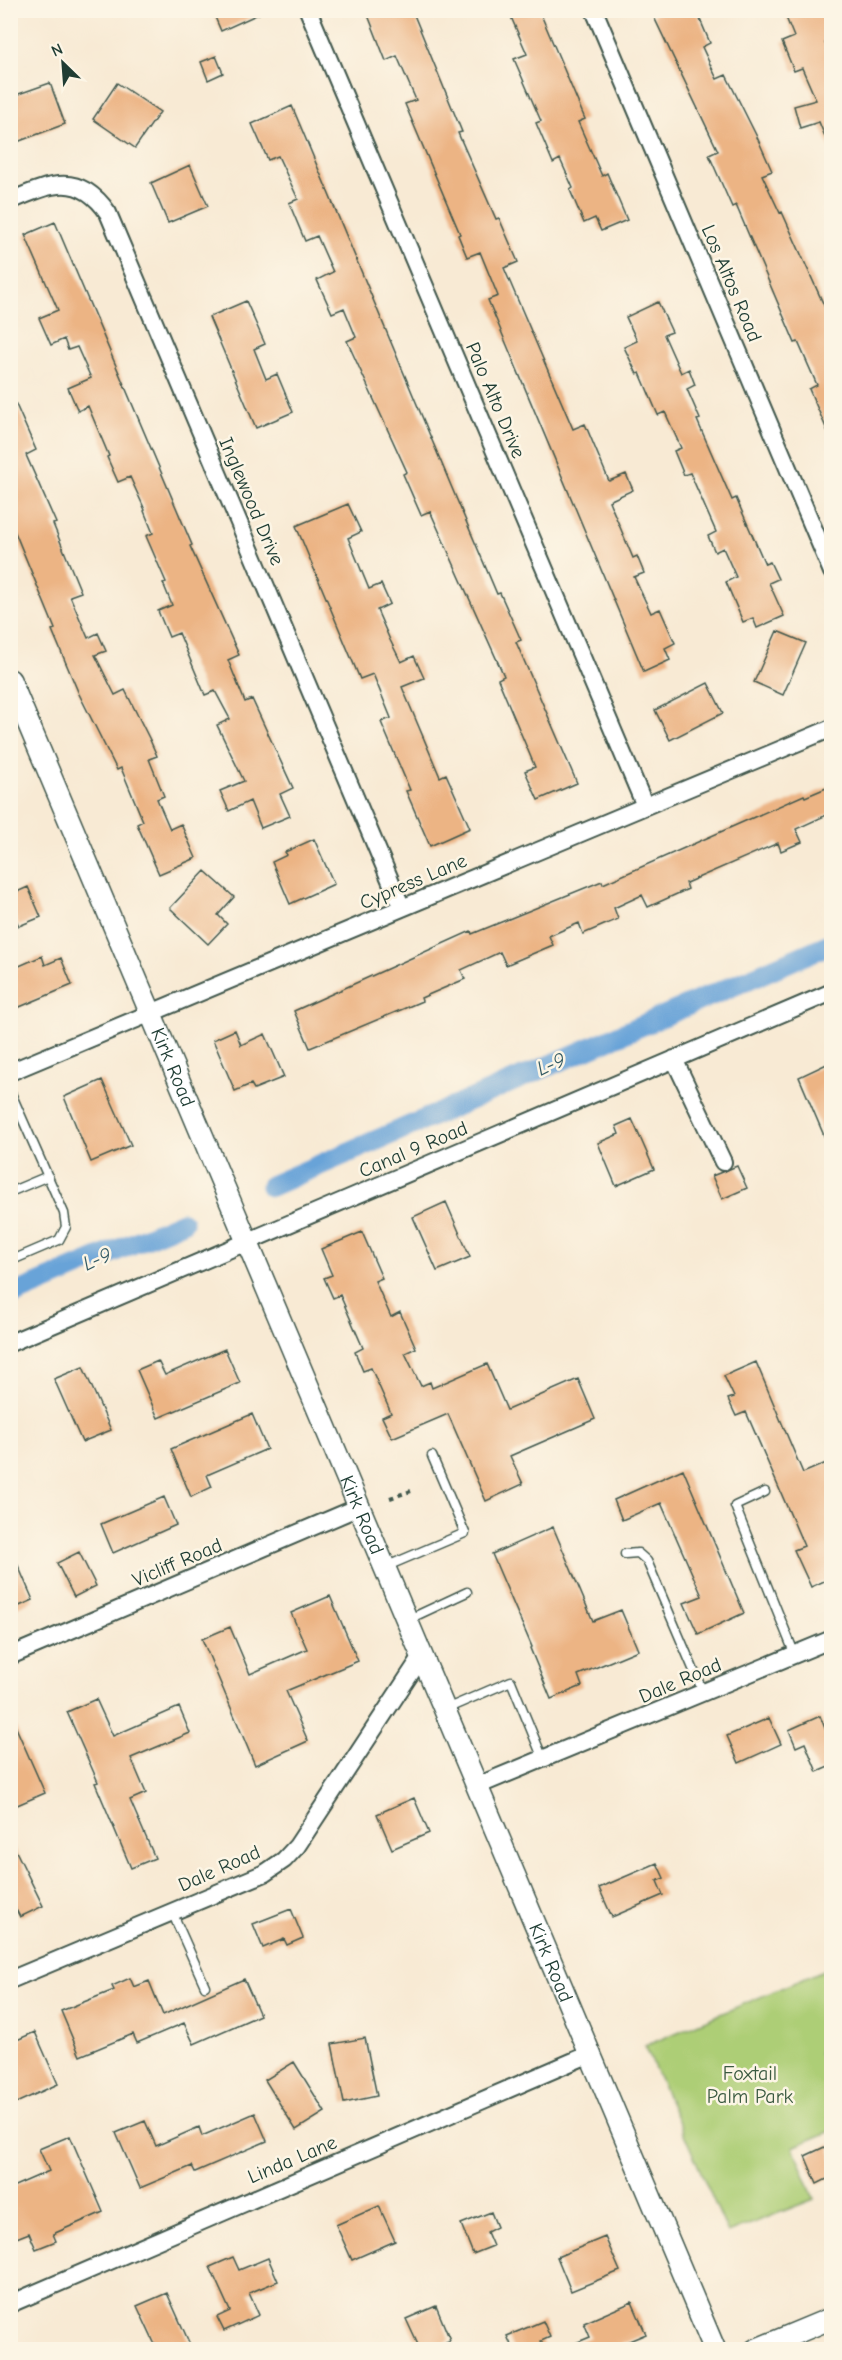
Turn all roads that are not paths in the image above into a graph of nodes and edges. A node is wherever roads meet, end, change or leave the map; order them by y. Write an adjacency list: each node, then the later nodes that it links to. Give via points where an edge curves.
1 (308, 10): 7 (street, Palo Alto Drive)
2 (594, 10): 4 (street, Los Altos Road)
3 (10, 201): 8 (street, Inglewood Drive, via 49,186 72,185 93,196 108,213)
4 (831, 572)
5 (10, 680): 10 (street, Kirk Road)
6 (831, 728): 7 (street, Cypress Lane)
7 (645, 806): 8 (street, Cypress Lane)
8 (402, 908): 10 (street, Cypress Lane)
9 (831, 992): 11 (street, Canal 9 Road)
10 (151, 1013): 12 (street, Cypress Lane); 17 (street, Kirk Road)
11 (674, 1059): 14 (street); 17 (street, Canal 9 Road)
12 (10, 1072)
13 (10, 1091): 15 (lane)
14 (723, 1162)
15 (48, 1176): 16 (lane); 18 (lane, via 66,1227 59,1240)
16 (10, 1192)
17 (248, 1243): 19 (street, Canal 9 Road); 22 (street, Kirk Road)
18 (10, 1260)
19 (10, 1343)
20 (432, 1456): 24 (lane, via 465,1533)
21 (765, 1492): 28 (lane, via 735,1506)
22 (359, 1507): 24 (street, Kirk Road); 29 (street, Vicliff Road)
23 (625, 1554): 31 (lane, via 638,1553 647,1561)
24 (385, 1567): 26 (street, Kirk Road)
25 (467, 1592): 26 (lane)
26 (407, 1620): 30 (street, Kirk Road)
27 (831, 1639): 28 (street, Dale Road)
28 (795, 1655): 31 (street, Dale Road)
29 (10, 1656)
30 (422, 1656): 32 (street, Kirk Road); 35 (street, Dale Road, via 284,1860 265,1873)
31 (703, 1692): 33 (street, Dale Road)
32 (445, 1709): 33 (lane, via 511,1681); 34 (street, Kirk Road)
33 (543, 1759): 34 (street, Dale Road)
34 (477, 1786): 38 (street, Kirk Road)
35 (172, 1912): 36 (street, Dale Road); 37 (lane)
36 (10, 1980)
37 (205, 1986)
38 (590, 2054): 39 (street, Linda Lane); 41 (street, Kirk Road)
39 (10, 2304)
40 (831, 2318): 42 (street)
41 (715, 2349)
42 (755, 2349)

